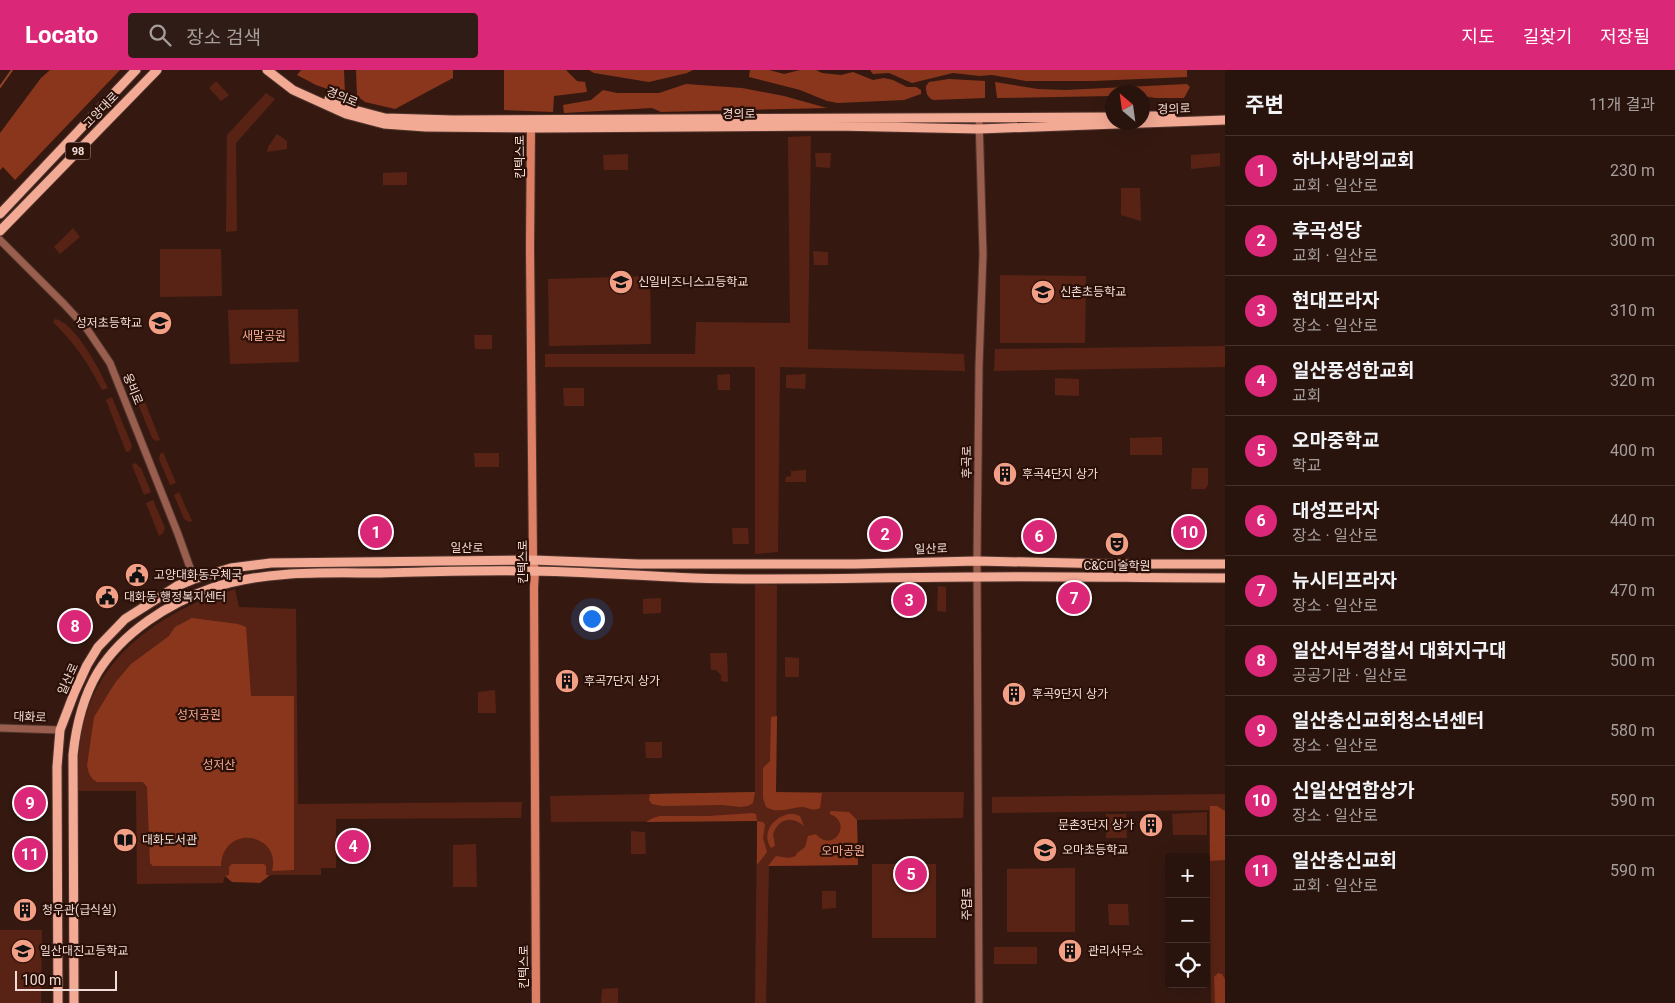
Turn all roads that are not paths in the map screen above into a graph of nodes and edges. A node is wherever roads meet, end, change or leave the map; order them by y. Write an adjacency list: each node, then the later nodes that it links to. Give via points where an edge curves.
1 (136, 70): 12 (main road, 고양대로 / 98)
2 (157, 70): 13 (main road, 고양대로 / 98)
3 (267, 70): 10 (main road, 경의로, via 293,90 346,114 384,124 426,127)
4 (276, 70): 10 (main road, 경의로, via 300,87 347,108 385,118)
5 (1225, 115): 7 (main road, 경의로)
6 (1105, 116): 8 (main road, 경의로)
7 (1150, 116)
8 (979, 118): 10 (main road, 경의로); 11 (street, 후곡로)
9 (1225, 120): 11 (main road, 경의로)
10 (531, 124): 11 (main road, 경의로); 15 (main road, 킨텍스로)
11 (979, 129): 16 (street, 후곡로, via 983,254)
12 (0, 214)
13 (0, 232)
14 (0, 240): 21 (street, 웅비로, via 64,304 110,363)
15 (533, 560): 16 (main road, 일산로, via 638,564); 18 (main road, 킨텍스로); 21 (main road, 일산로, via 271,563 231,568)
16 (977, 561): 17 (main road, 일산로); 19 (street, 후곡로)
17 (1225, 564)
18 (535, 571): 19 (main road, 일산로, via 694,578); 26 (main road, 일산로, via 320,573 258,577 235,581 185,599 129,636 96,674 76,729 72,784); 27 (main road, 킨텍스로)
19 (978, 577): 20 (main road, 일산로); 24 (street, 후곡로)
20 (1225, 578)
21 (194, 579): 23 (main road, 일산로, via 125,619 98,647 74,692)
22 (0, 728): 23 (street, 대화로)
23 (60, 730): 25 (main road, 일산로, via 57,766)
24 (978, 806): 28 (street, 주엽로)
25 (58, 1003)
26 (74, 1003)
27 (536, 1003)
28 (979, 1003)

